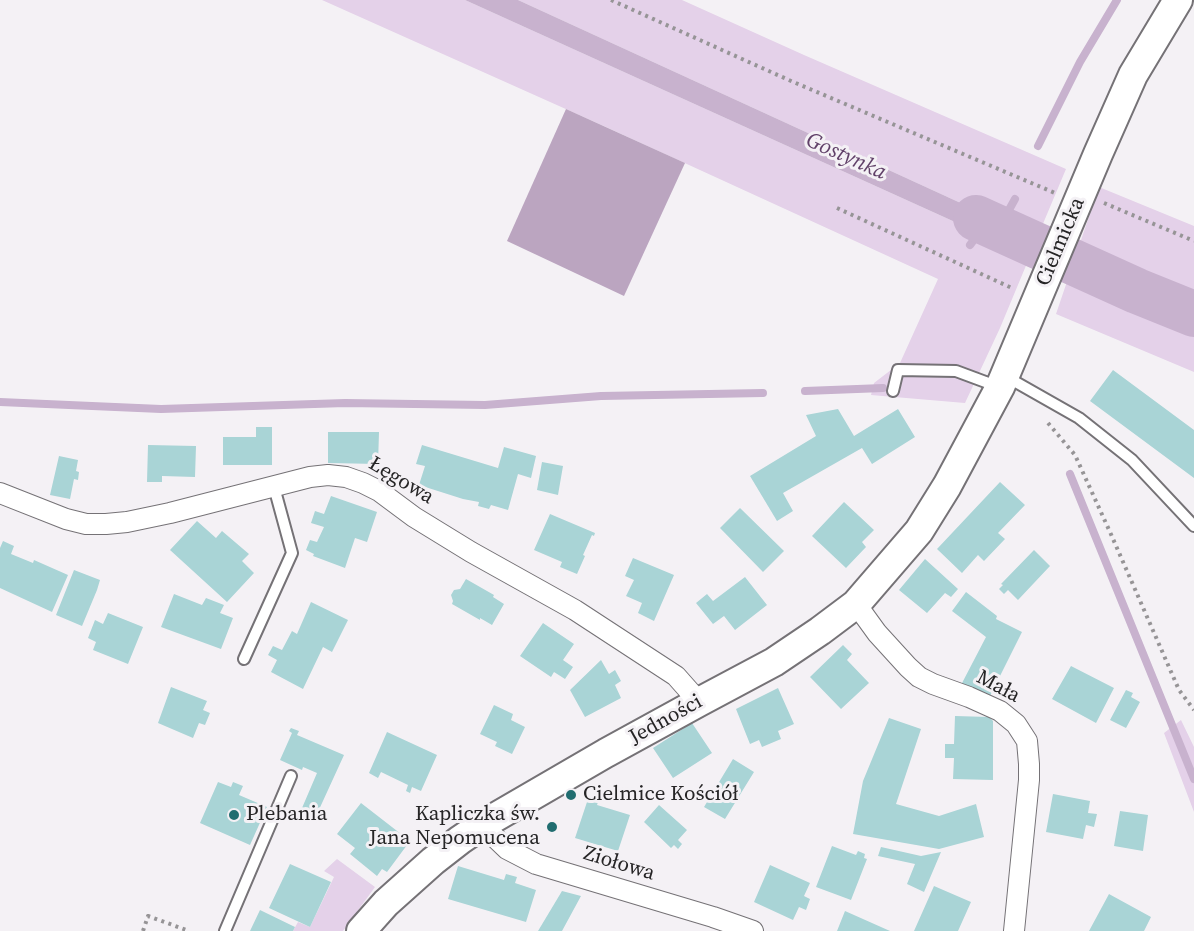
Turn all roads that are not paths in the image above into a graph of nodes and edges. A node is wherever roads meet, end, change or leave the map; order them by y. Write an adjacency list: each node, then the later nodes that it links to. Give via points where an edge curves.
1 (1178, 0): 2 (street, Cielmicka, via 1133,75)
2 (1002, 381): 3 (lane, via 956,370 898,370); 4 (street, Cielmicka); 7 (lane, via 1079,418 1132,459)
3 (893, 391)
4 (947, 486): 8 (street, Jedności, via 919,531)
5 (274, 487): 6 (street, Łęgowa, via 170,513 106,524 66,519); 9 (lane, via 292,553); 10 (street, Łęgowa, via 328,476 346,477 371,487 676,676)
6 (0, 493)
7 (1194, 526)
8 (856, 604): 10 (street, Jedności, via 774,662); 16 (street, Mała, via 920,677 1000,711 1016,724 1027,741 1029,780)
9 (244, 659)
10 (699, 702): 12 (street, Jedności)
11 (291, 776): 13 (lane)
12 (482, 825): 14 (street, Jedności, via 433,861); 15 (street, Ziołowa, via 507,849 536,864)
13 (225, 931)
14 (361, 931)
15 (753, 931)
16 (1014, 931)

